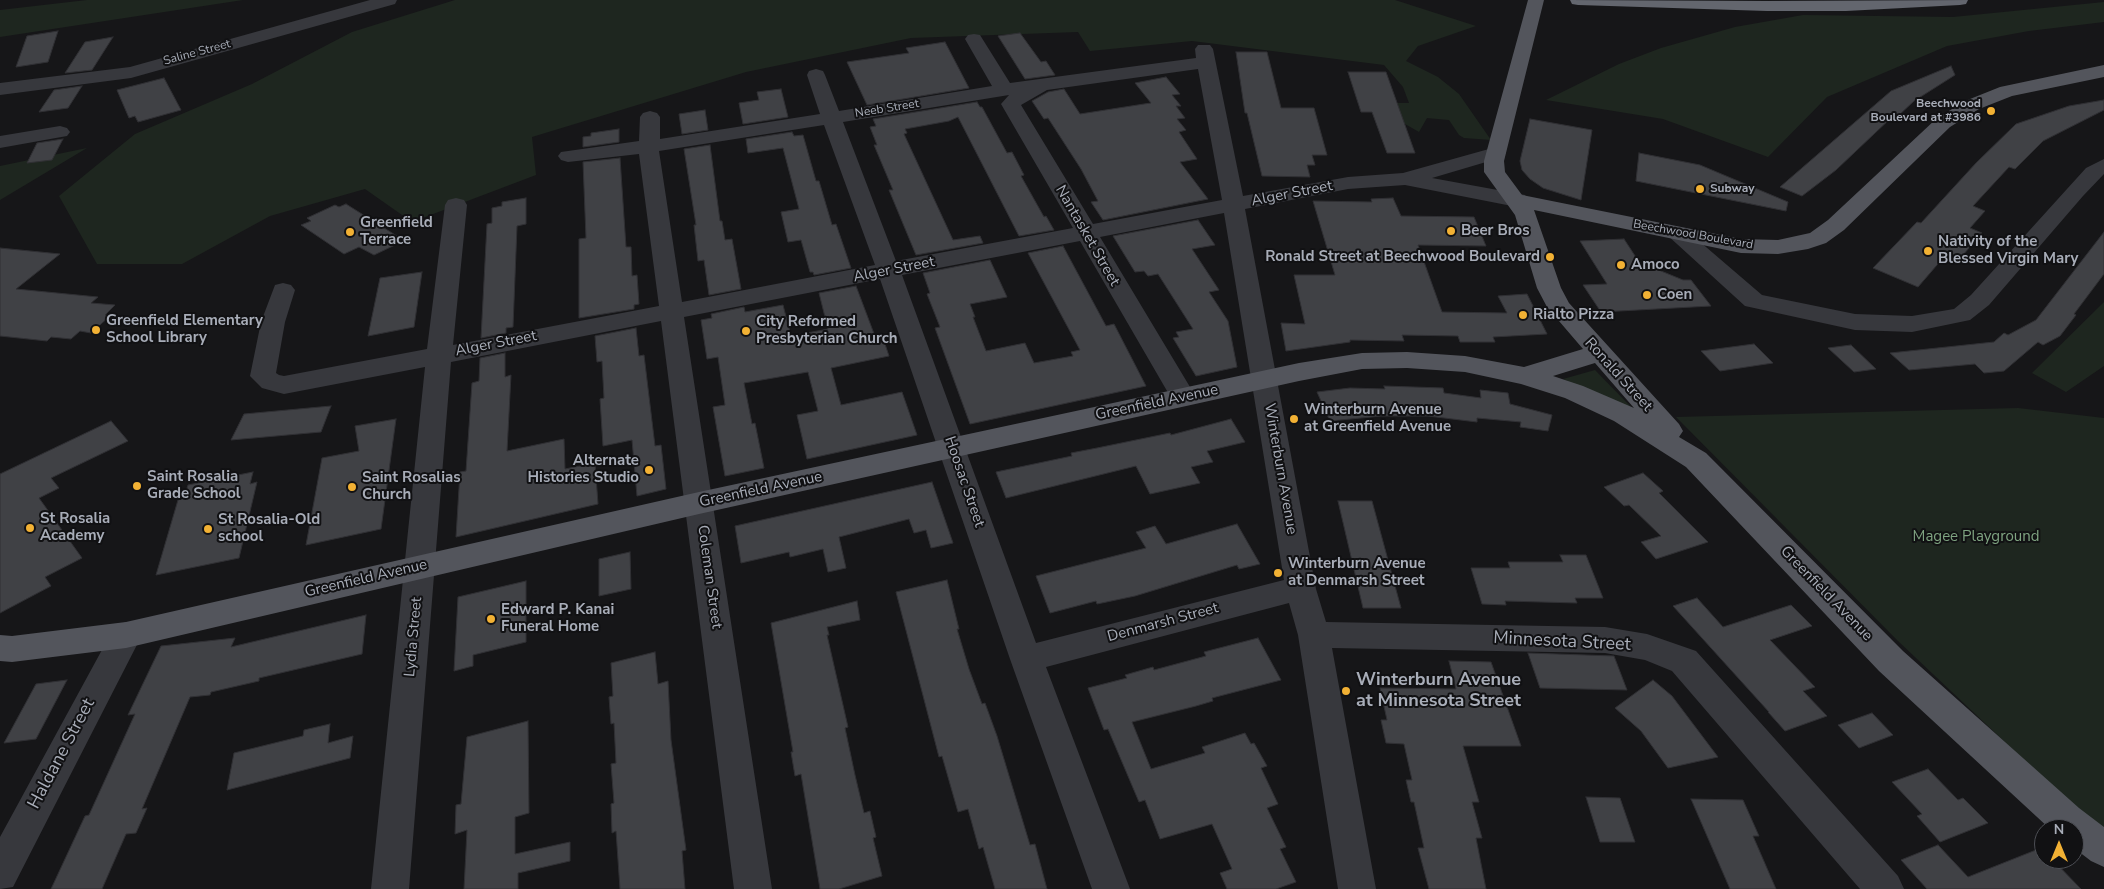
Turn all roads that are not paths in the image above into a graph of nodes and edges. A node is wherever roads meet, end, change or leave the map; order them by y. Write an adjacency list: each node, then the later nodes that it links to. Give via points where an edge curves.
1 (390, 0): 10 (street, Saline Street, via 131,72)
2 (1536, 0): 17 (main road)
3 (1578, 0): 4 (highway, via 1758,6)
4 (1960, 0)
5 (974, 39): 11 (street)
6 (1205, 56): 9 (street, Neeb Street); 23 (street, Winterburn Avenue)
7 (2104, 71): 25 (main road, Beechwood Boulevard, via 2007,91 1972,105 1943,123 1836,225 1818,238 1778,247 1741,246)
8 (816, 75): 13 (street, Hoosac Street)
9 (1041, 86): 11 (street, Neeb Street); 24 (street, Nantasket Street, via 1011,104)
10 (0, 89)
11 (1004, 90): 13 (street, Neeb Street)
12 (650, 117): 16 (street, Coleman Street)
13 (833, 118): 16 (street, Neeb Street); 26 (street, Hoosac Street)
14 (60, 132): 15 (street)
15 (0, 142)
16 (651, 145): 18 (street, Neeb Street); 28 (street, Coleman Street, via 649,153)
17 (1496, 154): 20 (street); 21 (main road, via 1494,166 1498,177)
18 (568, 156)
19 (2104, 166): 25 (street, via 2093,172 2075,191 1980,300 1961,314 1912,324 1854,322 1754,301)
20 (1405, 179): 21 (street, Alger Street); 23 (street, Alger Street, via 1348,183)
21 (1517, 200): 25 (main road, Beechwood Boulevard); 29 (main road, Ronald Street, via 1526,215 1549,288 1569,321)
22 (456, 205): 30 (street, Lydia Street)
23 (1234, 206): 24 (street, Alger Street); 32 (street, Winterburn Avenue)
24 (1086, 234): 26 (street, Alger Street); 33 (street, Nantasket Street)
25 (1677, 234)
26 (887, 271): 28 (street, Alger Street); 34 (street, Hoosac Street)
27 (283, 290): 30 (street, Alger Street, via 266,351 263,376 272,382 284,385)
28 (673, 310): 30 (street, Alger Street); 36 (street, Coleman Street)
29 (1599, 353): 31 (main road, Greenfield Avenue); 35 (main road, Ronald Street)
30 (439, 354): 37 (street, Lydia Street)
31 (1525, 376): 32 (main road, Greenfield Avenue, via 1465,364 1362,361); 35 (main road, Greenfield Avenue, via 1574,392 1623,414)
32 (1264, 380): 33 (main road, Greenfield Avenue); 38 (street, Winterburn Avenue)
33 (1183, 397): 34 (main road, Greenfield Avenue)
34 (952, 448): 36 (main road, Greenfield Avenue); 42 (street, Hoosac Street)
35 (1696, 460): 43 (main road, Greenfield Avenue, via 1891,661 2066,820)
36 (699, 503): 37 (main road, Greenfield Avenue); 46 (street, Coleman Street)
37 (421, 566): 39 (main road, Greenfield Avenue); 45 (street, Lydia Street)
38 (1301, 589): 40 (street, Winterburn Avenue); 42 (street, Denmarsh Street)
39 (126, 634): 41 (main road, Greenfield Avenue); 44 (street, Haldane Street)
40 (1314, 635): 48 (street, Winterburn Avenue); 49 (street, Minnesota Street, via 1605,640 1647,647 1684,661)
41 (0, 648)
42 (1026, 659): 47 (street, Hoosac Street)
43 (2104, 849)
44 (0, 874)
45 (390, 889)
46 (753, 889)
47 (1111, 889)
48 (1357, 889)
49 (1886, 889)

